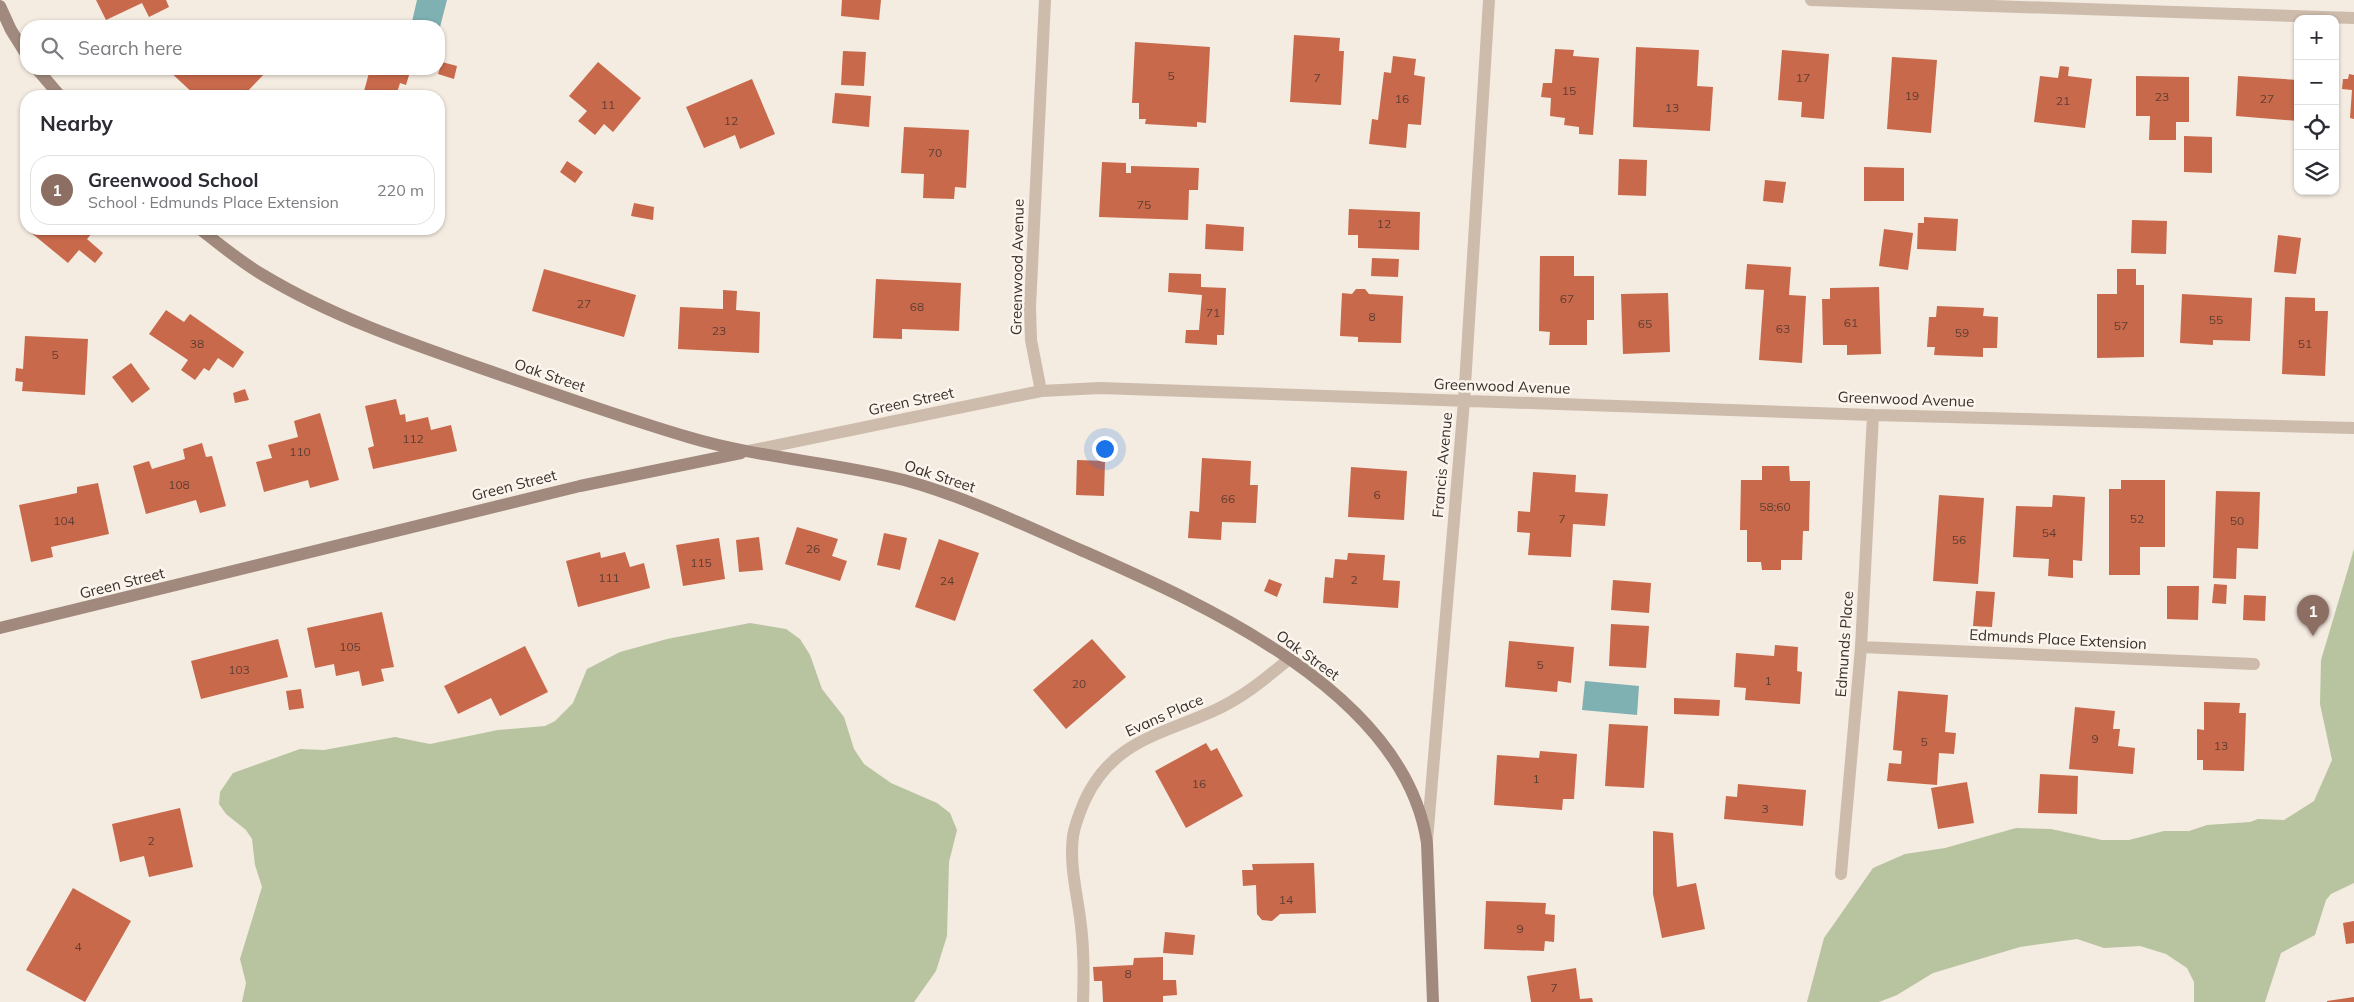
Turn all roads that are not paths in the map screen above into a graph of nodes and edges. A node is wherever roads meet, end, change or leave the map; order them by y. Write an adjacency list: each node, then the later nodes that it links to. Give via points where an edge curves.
1 (1044, 0): 10 (street, Greenwood Avenue, via 1030,306 1031,340)
2 (1489, 0): 11 (street, Francis Avenue)
3 (1811, 0): 5 (street)
4 (0, 10): 6 (street)
5 (2354, 18)
6 (20, 44)
7 (42, 75): 8 (street)
8 (55, 90)
9 (208, 235): 14 (street, Oak Street, via 261,274 366,326 613,414)
10 (1041, 391): 11 (street, Greenwood Avenue, via 1100,388); 14 (street, Green Street)
11 (1464, 400): 12 (street, Greenwood Avenue); 19 (street, Francis Avenue)
12 (1873, 415): 13 (street, Greenwood Avenue); 16 (street, Edmunds Place)
13 (2354, 428)
14 (748, 452): 15 (street, Green Street, via 562,490); 17 (street, Oak Street, via 874,473 952,496 1192,601)
15 (0, 628)
16 (1861, 647): 18 (street, Edmunds Place Extension); 20 (street, Edmunds Place)
17 (1289, 659): 19 (street, Oak Street, via 1341,700 1387,750 1411,788); 21 (street, Evans Place, via 1251,691 1212,712 1156,733 1124,751 1090,790 1076,825 1073,846 1081,928)
18 (2254, 664)
19 (1427, 843): 22 (street, Oak Street)
20 (1840, 874)
21 (1083, 1002)
22 (1433, 1002)

